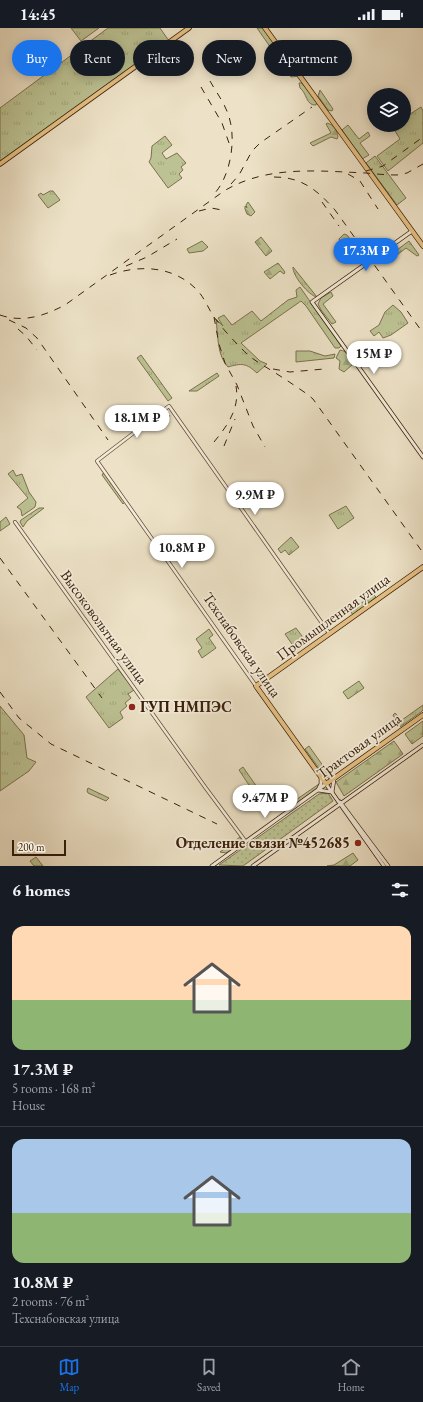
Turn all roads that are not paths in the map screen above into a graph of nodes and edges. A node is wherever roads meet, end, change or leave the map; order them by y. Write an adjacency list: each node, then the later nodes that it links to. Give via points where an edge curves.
1 (189, 28): 3 (main road)
2 (265, 28): 4 (main road)
3 (0, 164)
4 (412, 231): 5 (main road); 6 (main road, via 312,302)
5 (423, 246)
6 (423, 457)
7 (15, 522): 19 (street, Высоковольтная улица)
8 (423, 567): 9 (main road, Промышленная улица)
9 (329, 633): 10 (main road, Промышленная улица); 10 (street, Техснабовская улица, via 169,406 97,460)
10 (256, 686): 13 (main road, Техснабовская улица)
11 (423, 715): 14 (main road, Трактовая улица)
12 (423, 745): 18 (main road)
13 (320, 776): 14 (main road, via 327,780); 15 (main road, Техснабовская улица); 16 (main road, via 321,784)
14 (334, 779): 15 (main road, Трактовая улица); 17 (main road)
15 (326, 784): 16 (main road, Трактовая улица); 17 (main road)
16 (318, 790): 17 (main road); 19 (main road, Трактовая улица)
17 (332, 792): 18 (main road)
18 (341, 804): 21 (main road); 22 (main road); 23 (main road)
19 (246, 842): 20 (main road, Трактовая улица)
20 (212, 866)
21 (253, 866)
22 (384, 866)
23 (388, 866)

